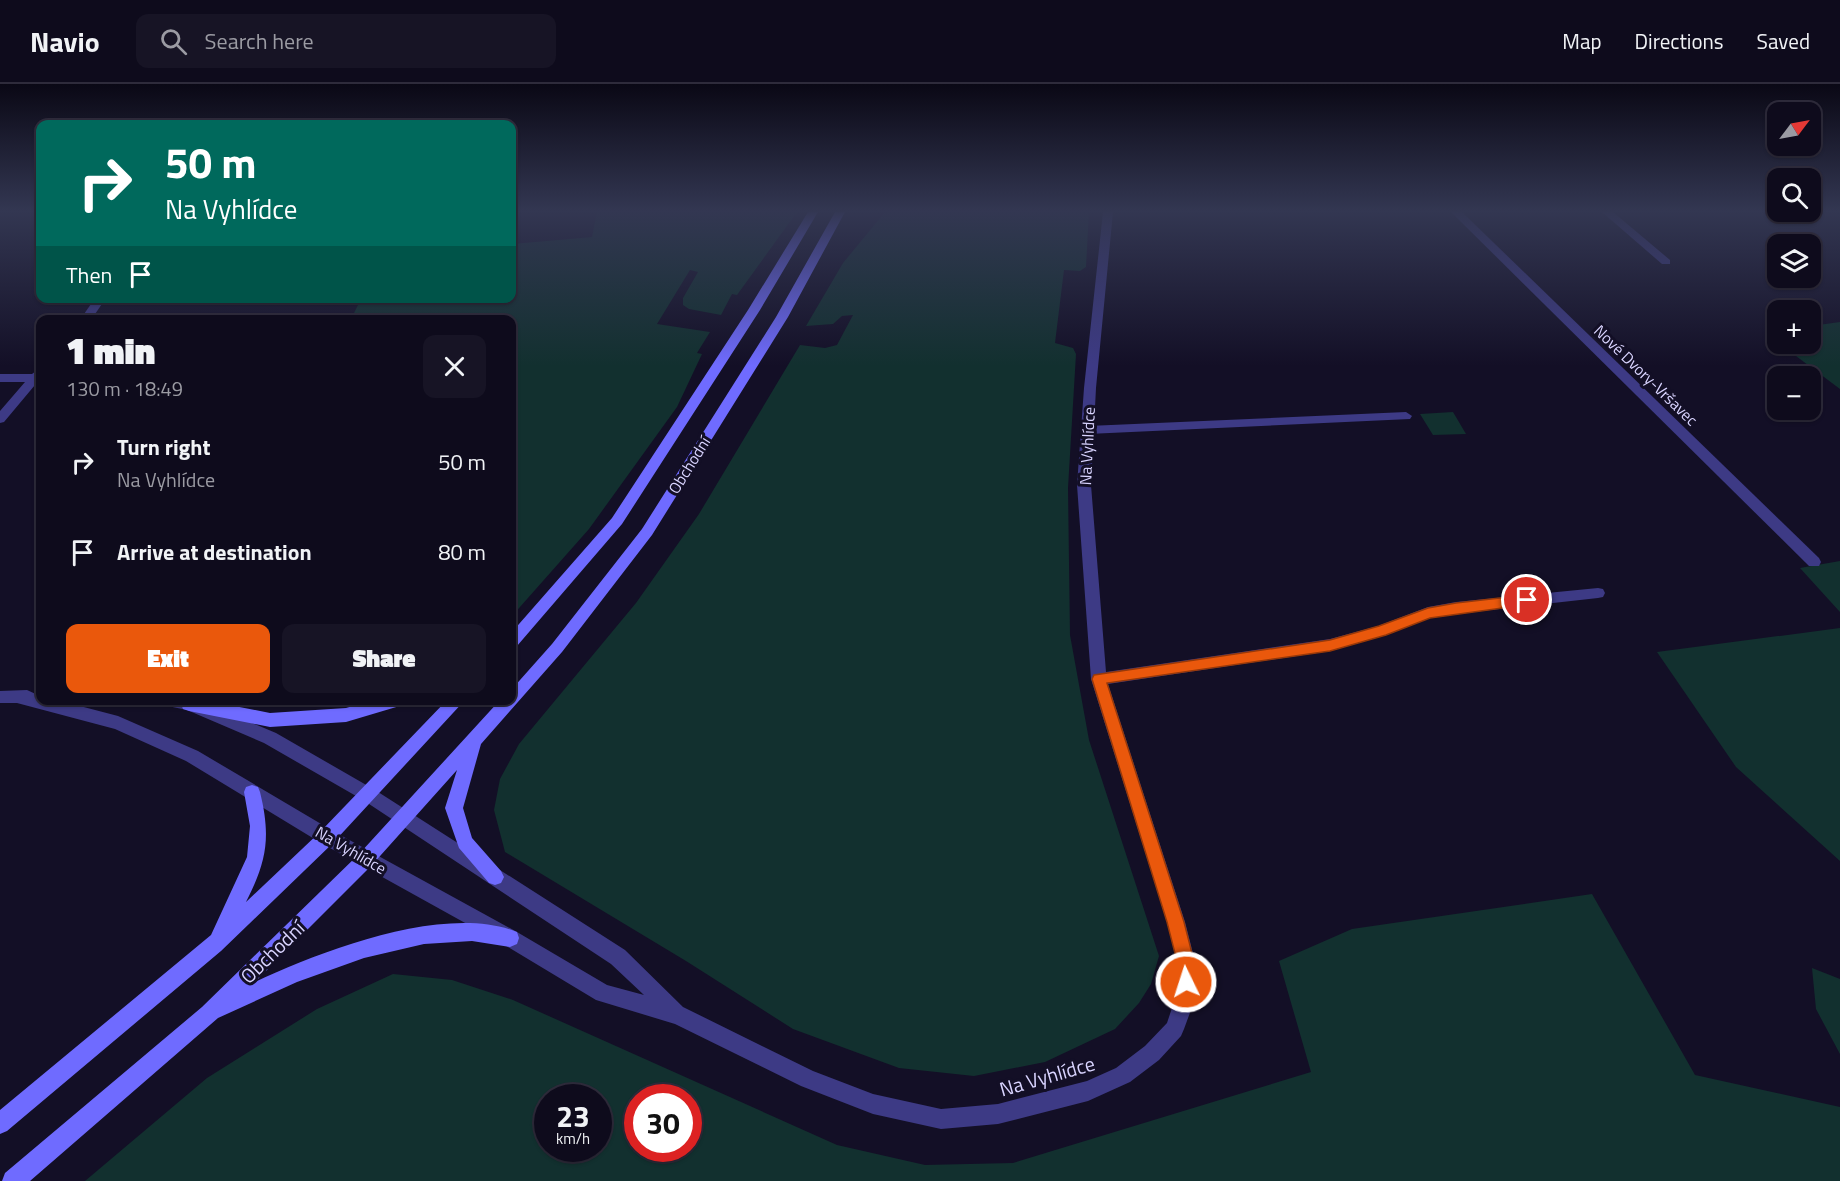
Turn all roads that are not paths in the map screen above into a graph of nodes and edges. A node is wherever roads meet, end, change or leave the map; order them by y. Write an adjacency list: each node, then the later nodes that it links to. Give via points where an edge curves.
1 (782, 263): 13 (main road, Obchodní, via 617,521)
2 (812, 263): 15 (main road, Obchodní, via 648,532)
3 (1103, 263): 10 (street, Na Vyhlídce)
4 (1508, 263): 11 (street, Nové Dvory-Vršavec)
5 (36, 375): 7 (street)
6 (36, 377): 9 (street)
7 (0, 378)
8 (1406, 416): 10 (street)
9 (0, 419)
10 (1088, 430): 14 (street, Na Vyhlídce, via 1084,485)
11 (1814, 562)
12 (1598, 592): 14 (street, via 1456,608 1330,645)
13 (516, 635)
14 (1099, 679): 36 (street, Na Vyhlídce, via 1186,965 1185,999 1174,1029 1152,1053 1123,1074 1088,1091 998,1114 941,1119 873,1104 808,1079)
15 (516, 694)
16 (36, 695): 18 (street, Na Vyhlídce)
17 (0, 697): 18 (street, Na Vyhlídce)
18 (19, 697): 19 (street, Na Vyhlídce)
19 (36, 701)
20 (49, 705): 27 (street, Na Vyhlídce, via 118,723 192,756)
21 (191, 705): 28 (street, Na Vyhlídce, via 270,738)
22 (194, 705): 23 (main road, via 270,720 346,715)
23 (380, 705)
24 (452, 705): 28 (main road)
25 (506, 705): 26 (main road, Obchodní)
26 (474, 741): 29 (main road, Obchodní); 32 (main road, via 454,808 465,842)
27 (252, 792): 30 (street, Na Vyhlídce); 34 (main road, via 259,820 258,849)
28 (369, 795): 29 (street, Na Vyhlídce); 30 (main road)
29 (404, 818): 31 (main road, Obchodní); 32 (street, Na Vyhlídce)
30 (327, 837): 31 (street, Na Vyhlídce); 34 (main road)
31 (366, 860): 33 (street, Na Vyhlídce); 35 (main road, Obchodní)
32 (495, 877): 36 (street, Na Vyhlídce, via 618,957)
33 (510, 938): 35 (main road, via 472,932 424,935 364,950 293,974); 36 (street, Na Vyhlídce, via 603,993)
34 (214, 945): 37 (main road)
35 (208, 1014): 38 (main road, Obchodní)
36 (678, 1015)
37 (0, 1124)
38 (13, 1181)

